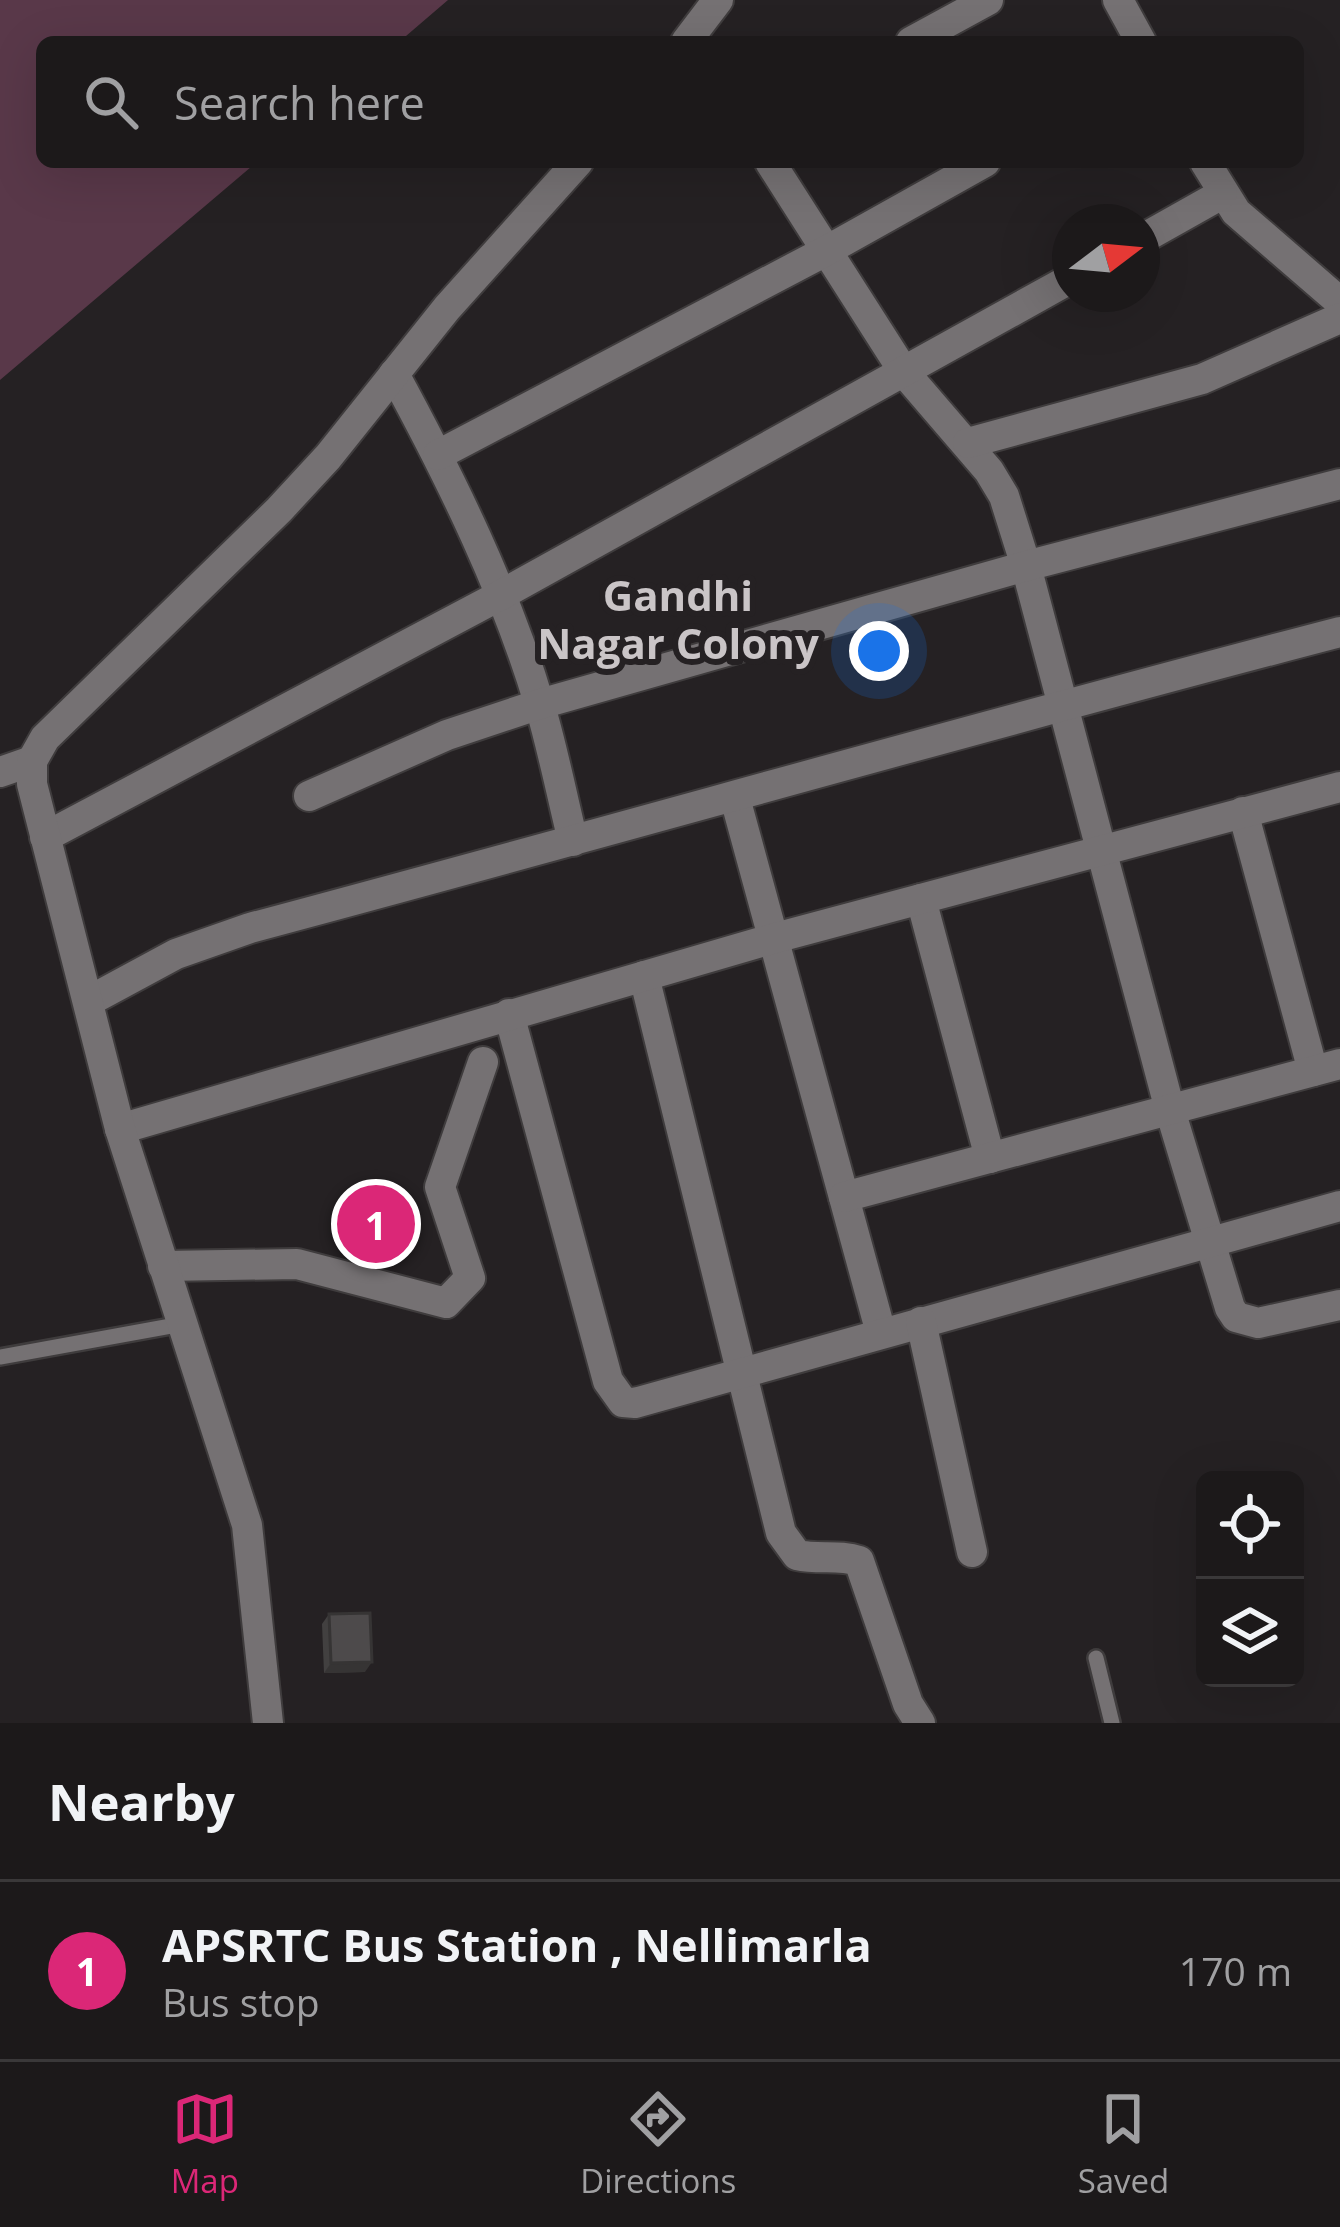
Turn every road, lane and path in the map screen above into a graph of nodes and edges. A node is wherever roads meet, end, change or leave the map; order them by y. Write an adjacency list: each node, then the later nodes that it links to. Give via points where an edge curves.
1 (718, 0): 4 (street)
2 (988, 0): 5 (street)
3 (1118, 0): 6 (street)
4 (695, 36)
5 (922, 36)
6 (1138, 36)
7 (573, 168): 18 (street)
8 (774, 168): 13 (street)
9 (974, 168): 13 (street)
10 (1208, 168): 11 (street)
11 (1222, 194): 12 (street); 15 (street)
12 (1160, 229)
13 (824, 252): 17 (street); 20 (street)
14 (1052, 289): 17 (street)
15 (1340, 302)
16 (1340, 318): 19 (street, via 1202,379)
17 (904, 372): 19 (street); 23 (street)
18 (394, 374): 20 (street); 27 (street, via 279,510 45,738)
19 (968, 443): 22 (street, via 1004,496)
20 (438, 455): 23 (street)
21 (1340, 484): 22 (street)
22 (1026, 566): 25 (street); 26 (street)
23 (499, 596): 25 (street); 33 (street)
24 (1340, 632): 26 (street)
25 (540, 704): 30 (street, via 447,734); 34 (street)
26 (1063, 704): 31 (street); 35 (street)
27 (32, 761): 28 (street); 33 (street)
28 (0, 772)
29 (1340, 788): 32 (street)
30 (309, 796)
31 (735, 798): 34 (street); 37 (street)
32 (1243, 812): 35 (street); 42 (street)
33 (45, 837): 39 (street)
34 (573, 842): 39 (street, via 211,940)
35 (1101, 849): 36 (street); 43 (street)
36 (921, 899): 37 (street); 45 (street)
37 (776, 938): 38 (street); 46 (street)
38 (644, 976): 40 (street); 55 (street)
39 (89, 1001): 44 (street)
40 (508, 1014): 44 (street); 55 (street, via 614,1395 635,1403)
41 (483, 1063): 49 (street, via 440,1187 470,1278 446,1303 297,1264)
42 (1326, 1068): 43 (street)
43 (1170, 1110): 45 (street); 48 (street)
44 (120, 1129): 49 (street)
45 (990, 1158): 46 (street)
46 (844, 1196): 53 (street)
47 (1340, 1206): 48 (street)
48 (1209, 1243): 50 (street, via 1230,1308 1245,1322); 51 (street)
49 (163, 1266): 52 (street)
50 (1340, 1305)
51 (921, 1322): 53 (street); 56 (street)
52 (182, 1324): 54 (lane); 58 (street, via 248,1525)
53 (881, 1333): 55 (street)
54 (0, 1357)
55 (742, 1371): 59 (street, via 787,1544 797,1555 860,1561)
56 (971, 1552)
57 (1096, 1658): 60 (lane)
58 (268, 1723)
59 (920, 1723)
60 (1112, 1723)

